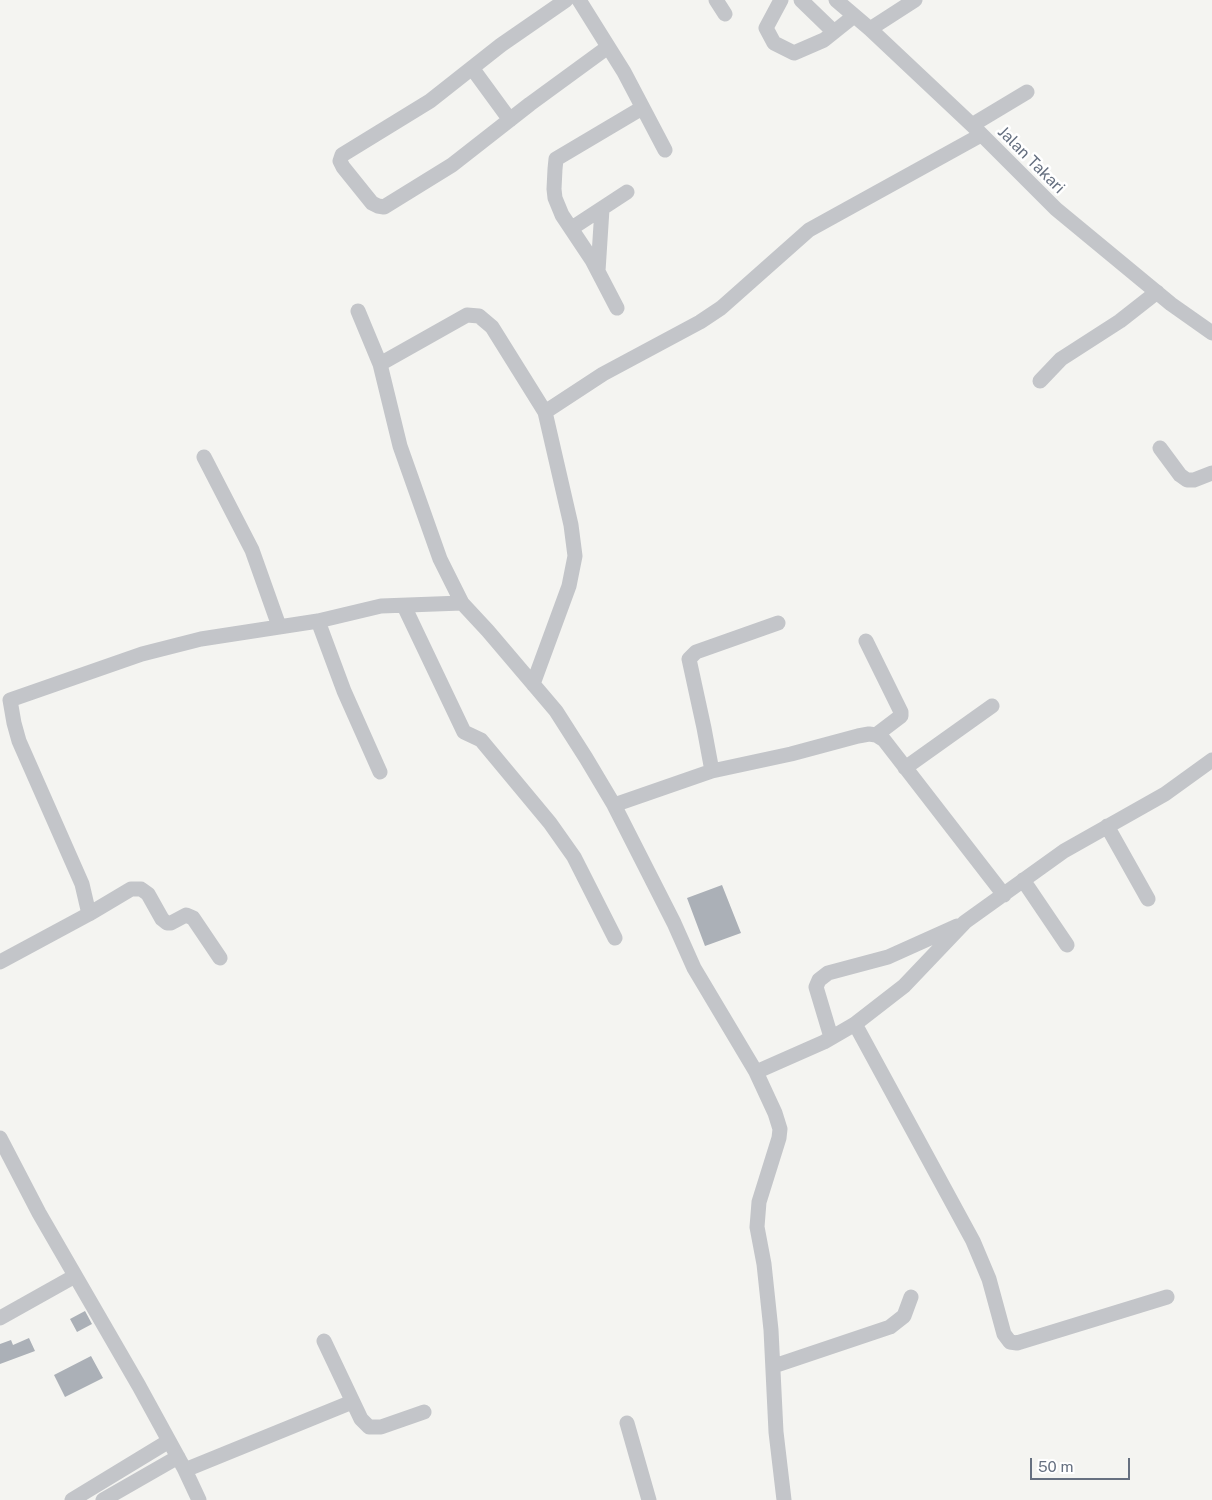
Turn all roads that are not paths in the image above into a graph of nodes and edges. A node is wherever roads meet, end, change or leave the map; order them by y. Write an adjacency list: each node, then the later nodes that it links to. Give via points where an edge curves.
1 (566, 0): 13 (street)
2 (579, 0): 12 (street)
3 (716, 0): 8 (street)
4 (781, 0): 11 (street, via 766,28 774,43 781,48 794,53)
5 (801, 0): 11 (street)
6 (836, 0): 9 (street, Jalan Takari)
7 (915, 0): 10 (street)
8 (725, 14)
9 (854, 16): 10 (street, Jalan Takari); 11 (street)
10 (870, 30): 17 (street, Jalan Takari)
11 (834, 32)
12 (608, 47): 15 (street); 16 (street)
13 (472, 68): 16 (street); 16 (street, via 430,101 342,155 340,161 343,166 372,203 384,206 452,165)
14 (1027, 92): 17 (street)
15 (642, 108): 18 (street); 21 (street, via 556,159 555,198)
16 (510, 120)
17 (977, 130): 23 (street, Jalan Takari, via 1056,209); 29 (street, via 808,230 721,308 700,322 603,374)
18 (665, 150)
19 (627, 192): 20 (street)
20 (602, 209): 21 (street); 22 (street)
21 (572, 228): 22 (street)
22 (598, 271): 24 (street)
23 (1157, 292): 26 (street, Jalan Takari); 28 (street, via 1120,321 1061,359)
24 (617, 308)
25 (358, 311): 27 (street)
26 (1212, 333)
27 (380, 364): 29 (street, via 467,315 479,316 492,327); 33 (street, via 400,446 440,559)
28 (1040, 381)
29 (545, 412): 39 (street, via 575,556 569,586)
30 (1160, 448): 32 (street, via 1187,480)
31 (204, 457): 37 (street, via 252,550)
32 (1212, 472)
33 (462, 603): 34 (street); 39 (street)
34 (404, 606): 35 (street, via 381,606); 54 (street, via 464,732 482,740 550,823 574,857)
35 (318, 621): 37 (street); 46 (street, via 344,691)
36 (778, 623): 45 (street, via 696,652 689,659)
37 (279, 626): 40 (street, via 201,639 142,654)
38 (866, 640): 42 (street, via 902,712)
39 (533, 684): 47 (street, via 556,711)
40 (5, 700): 52 (street, via 19,741 82,884)
41 (992, 706): 44 (street)
42 (876, 735): 44 (street, via 884,740); 45 (street, via 858,736)
43 (1212, 760): 48 (street, via 1165,794)
44 (905, 768): 50 (street)
45 (712, 771): 47 (street)
46 (380, 772)
47 (614, 805): 60 (street, via 694,968)
48 (1107, 826): 49 (street); 51 (street)
49 (1024, 880): 50 (street); 55 (street)
50 (1004, 895): 53 (street)
51 (1148, 899)
52 (89, 914): 56 (street, via 131,889 141,889 148,894 164,921 171,924 186,915 193,918); 57 (street)
53 (966, 922): 58 (street, via 904,986); 59 (street, via 888,957 828,973 819,980 816,987)
54 (615, 938)
55 (1067, 945)
56 (220, 958)
57 (0, 962)
58 (855, 1024): 59 (street); 64 (street, via 973,1241 989,1280 1004,1334 1010,1342 1017,1343)
59 (831, 1037): 60 (street)
60 (756, 1072): 67 (street, via 780,1129 757,1214)
61 (0, 1138): 62 (street)
62 (75, 1276): 65 (street); 71 (street)
63 (911, 1297): 67 (street, via 904,1316 890,1327)
64 (1167, 1297)
65 (0, 1318)
66 (324, 1341): 68 (street)
67 (774, 1366): 77 (street, via 776,1432)
68 (352, 1402): 69 (street, via 369,1427); 72 (street)
69 (424, 1412)
70 (627, 1423): 76 (street)
71 (169, 1441): 72 (street); 73 (street)
72 (181, 1464): 74 (street); 75 (street)
73 (72, 1500)
74 (103, 1500)
75 (199, 1500)
76 (649, 1500)
77 (784, 1500)

